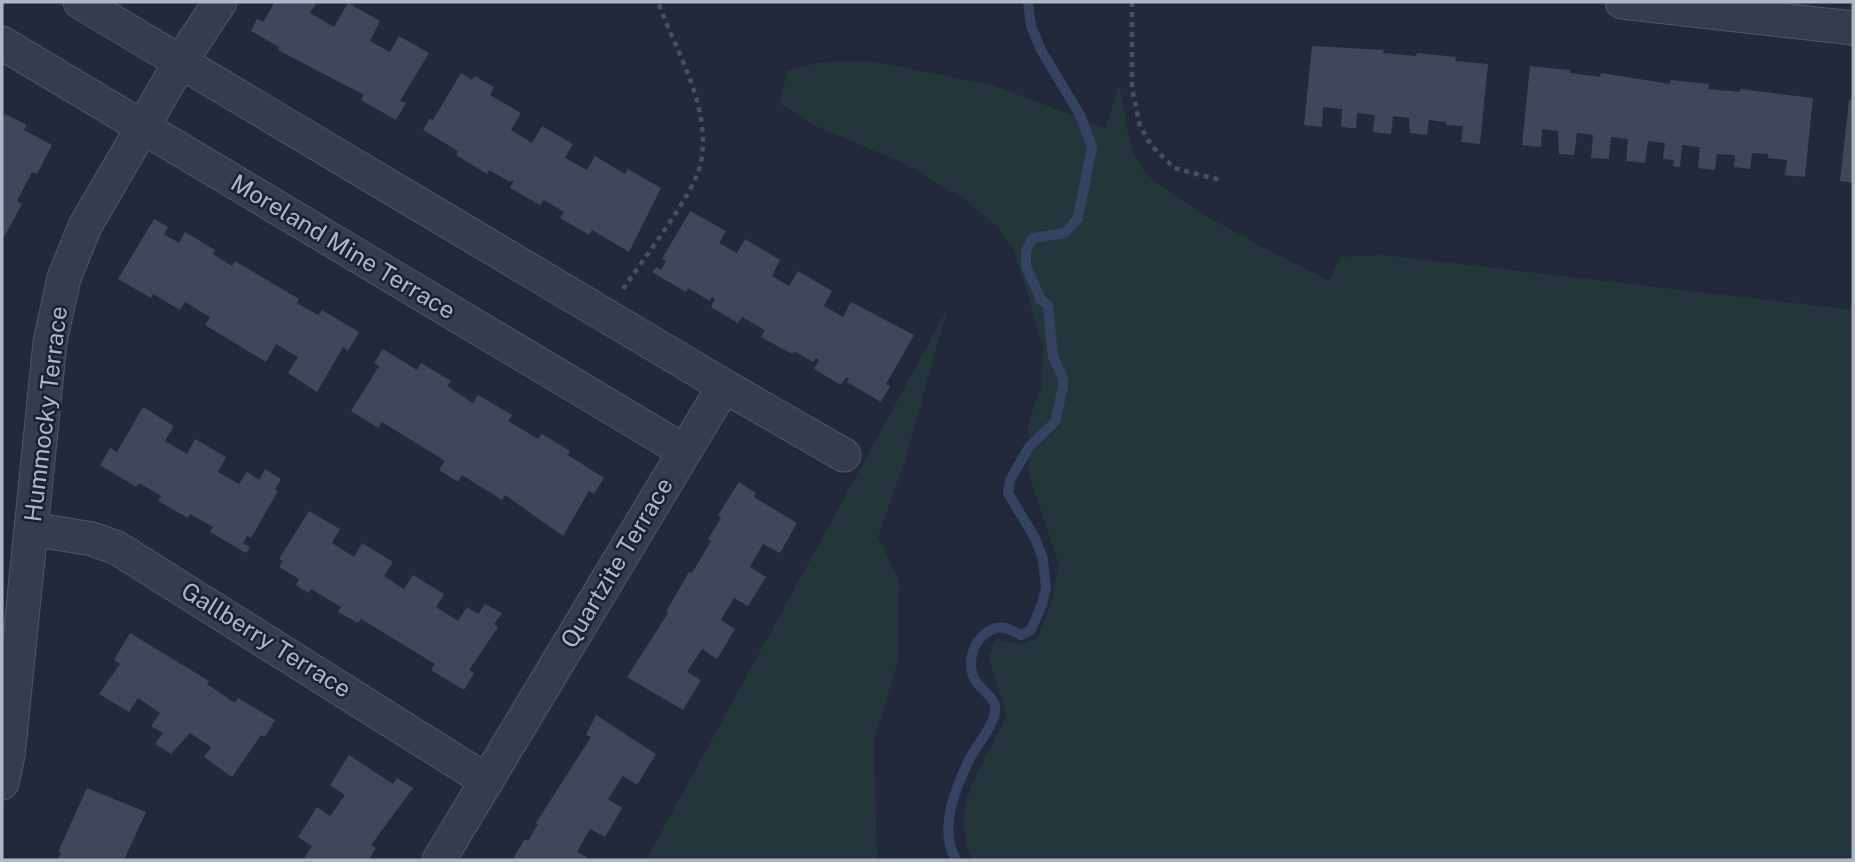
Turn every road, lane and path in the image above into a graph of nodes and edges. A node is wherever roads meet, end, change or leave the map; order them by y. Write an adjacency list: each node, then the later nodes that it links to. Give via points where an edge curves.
1 (80, 2): 9 (street)
2 (220, 2): 9 (street, Hummocky Terrace)
3 (658, 2): 12 (path, via 693,89 702,126 700,167)
4 (1132, 2): 11 (path, via 1132,89 1140,126 1174,168)
5 (1622, 2): 6 (street)
6 (1670, 4): 7 (street)
7 (1853, 28)
8 (2, 43): 10 (street, Moreland Mine Terrace)
9 (181, 61): 10 (street, Hummocky Terrace); 12 (street)
10 (142, 127): 14 (street, Moreland Mine Terrace); 16 (street, Hummocky Terrace, via 85,226 64,278 50,342)
11 (1220, 180)
12 (606, 315): 13 (street)
13 (724, 386): 14 (street, Quartzite Terrace); 15 (street)
14 (684, 451): 17 (street, Quartzite Terrace)
15 (844, 455)
16 (32, 529): 17 (street, Gallberry Terrace, via 117,548); 18 (street, Hummocky Terrace)
17 (487, 781): 19 (street, Quartzite Terrace)
18 (2, 783)
19 (439, 860)

